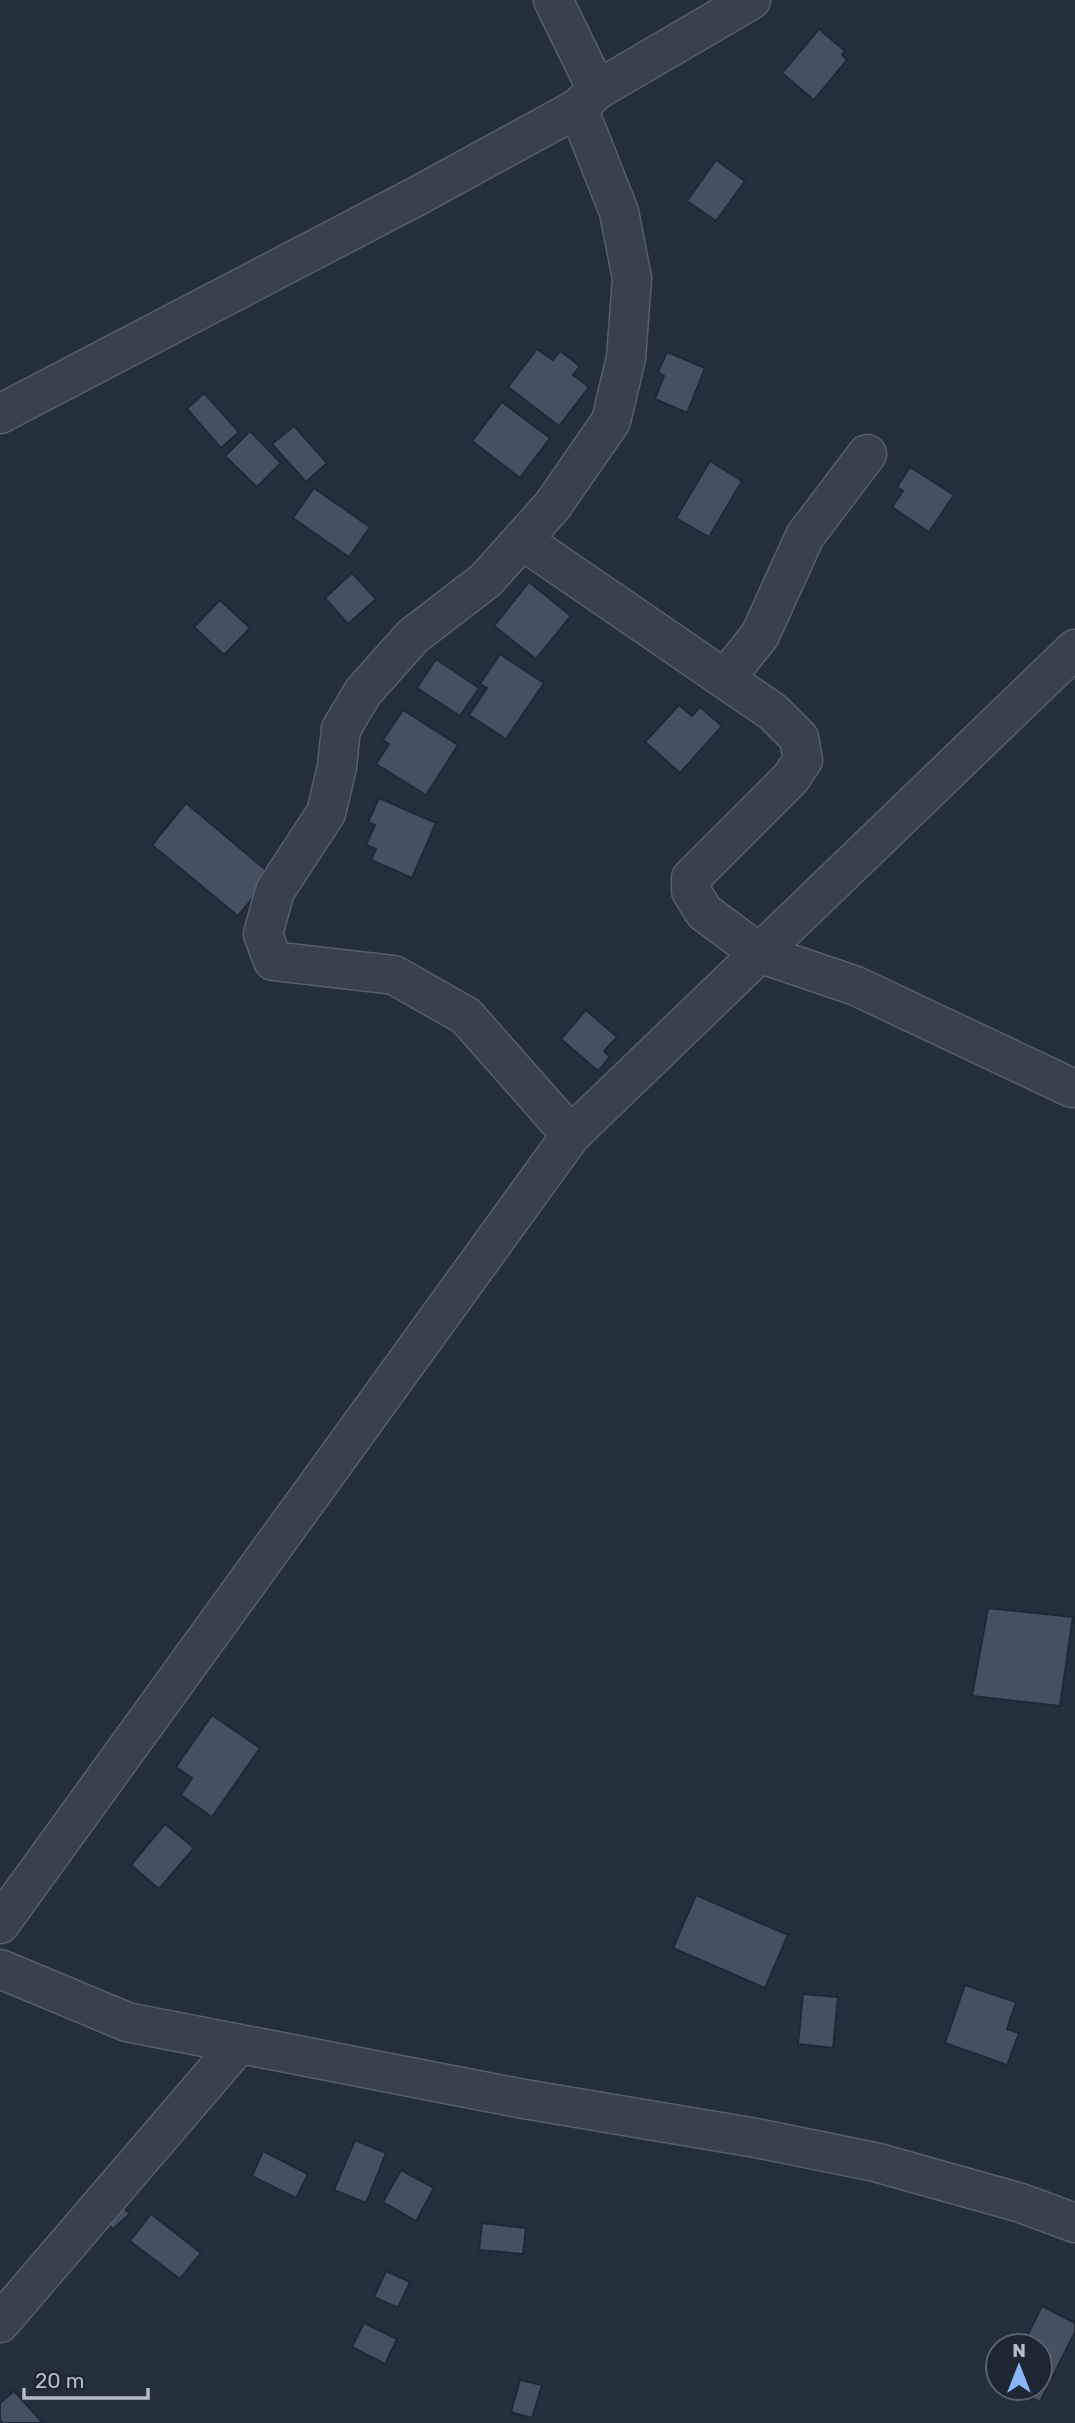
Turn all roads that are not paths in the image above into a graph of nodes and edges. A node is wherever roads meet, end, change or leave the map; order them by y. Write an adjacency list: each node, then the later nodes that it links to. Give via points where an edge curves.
1 (553, 0): 3 (street)
2 (751, 0): 3 (street)
3 (587, 99): 4 (street, via 407,202); 6 (street, via 632,278 626,358 611,421 553,505)
4 (0, 414)
5 (867, 454): 8 (street, via 805,536 760,635)
6 (522, 540): 8 (street); 11 (street, via 486,580 413,636 363,692 341,729 326,813 275,891 263,934 273,961 394,975 466,1016)
7 (1075, 649): 9 (street)
8 (724, 679): 9 (street, via 773,712 799,738 803,760 791,778 691,878 691,891 705,912)
9 (759, 953): 10 (street, via 856,986); 11 (street)
10 (1072, 1088)
11 (571, 1135): 12 (street)
12 (0, 1924)
13 (0, 1969): 14 (street, via 127,2022)
14 (239, 2044): 15 (street, via 875,2162); 16 (street)
15 (1075, 2223)
16 (0, 2323)

